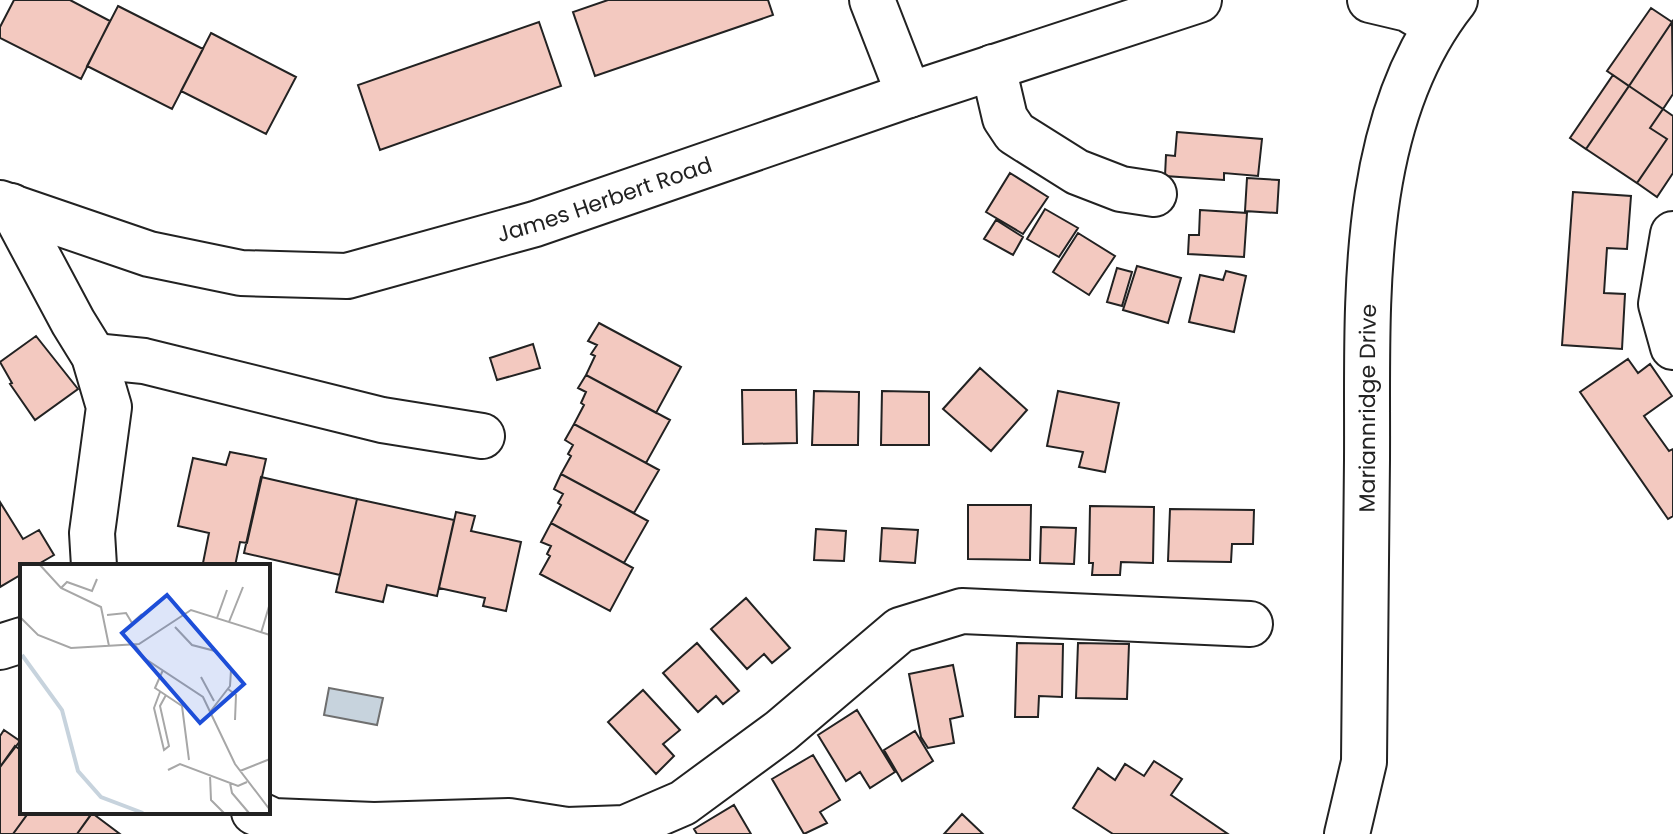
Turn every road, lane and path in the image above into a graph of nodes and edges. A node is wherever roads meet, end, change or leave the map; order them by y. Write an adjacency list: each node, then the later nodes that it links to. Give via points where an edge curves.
1 (872, 0): 6 (street)
2 (1199, 0): 5 (street, James Herbert Road)
3 (1370, 0): 4 (street)
4 (1445, 12): 18 (street, Mariannridge Drive, via 1406,82 1387,143 1369,275 1364,762)
5 (993, 67): 6 (street, James Herbert Road); 7 (street, via 1005,118 1015,133 1077,172 1121,189)
6 (909, 95): 8 (street, James Herbert Road, via 535,224 347,276 241,273 149,254)
7 (1154, 194)
8 (5, 204): 11 (street)
9 (1673, 234): 10 (street, via 1661,304)
10 (1673, 347)
11 (94, 356): 12 (street, via 144,361 382,420); 13 (street, via 109,407 92,533)
12 (482, 436)
13 (94, 564)
14 (1250, 624): 17 (street, via 962,611 900,630 781,731 683,803 625,828 567,830 509,821 359,825 273,821)
15 (20, 641): 16 (street)
16 (0, 647)
17 (258, 814)
18 (1347, 834)

